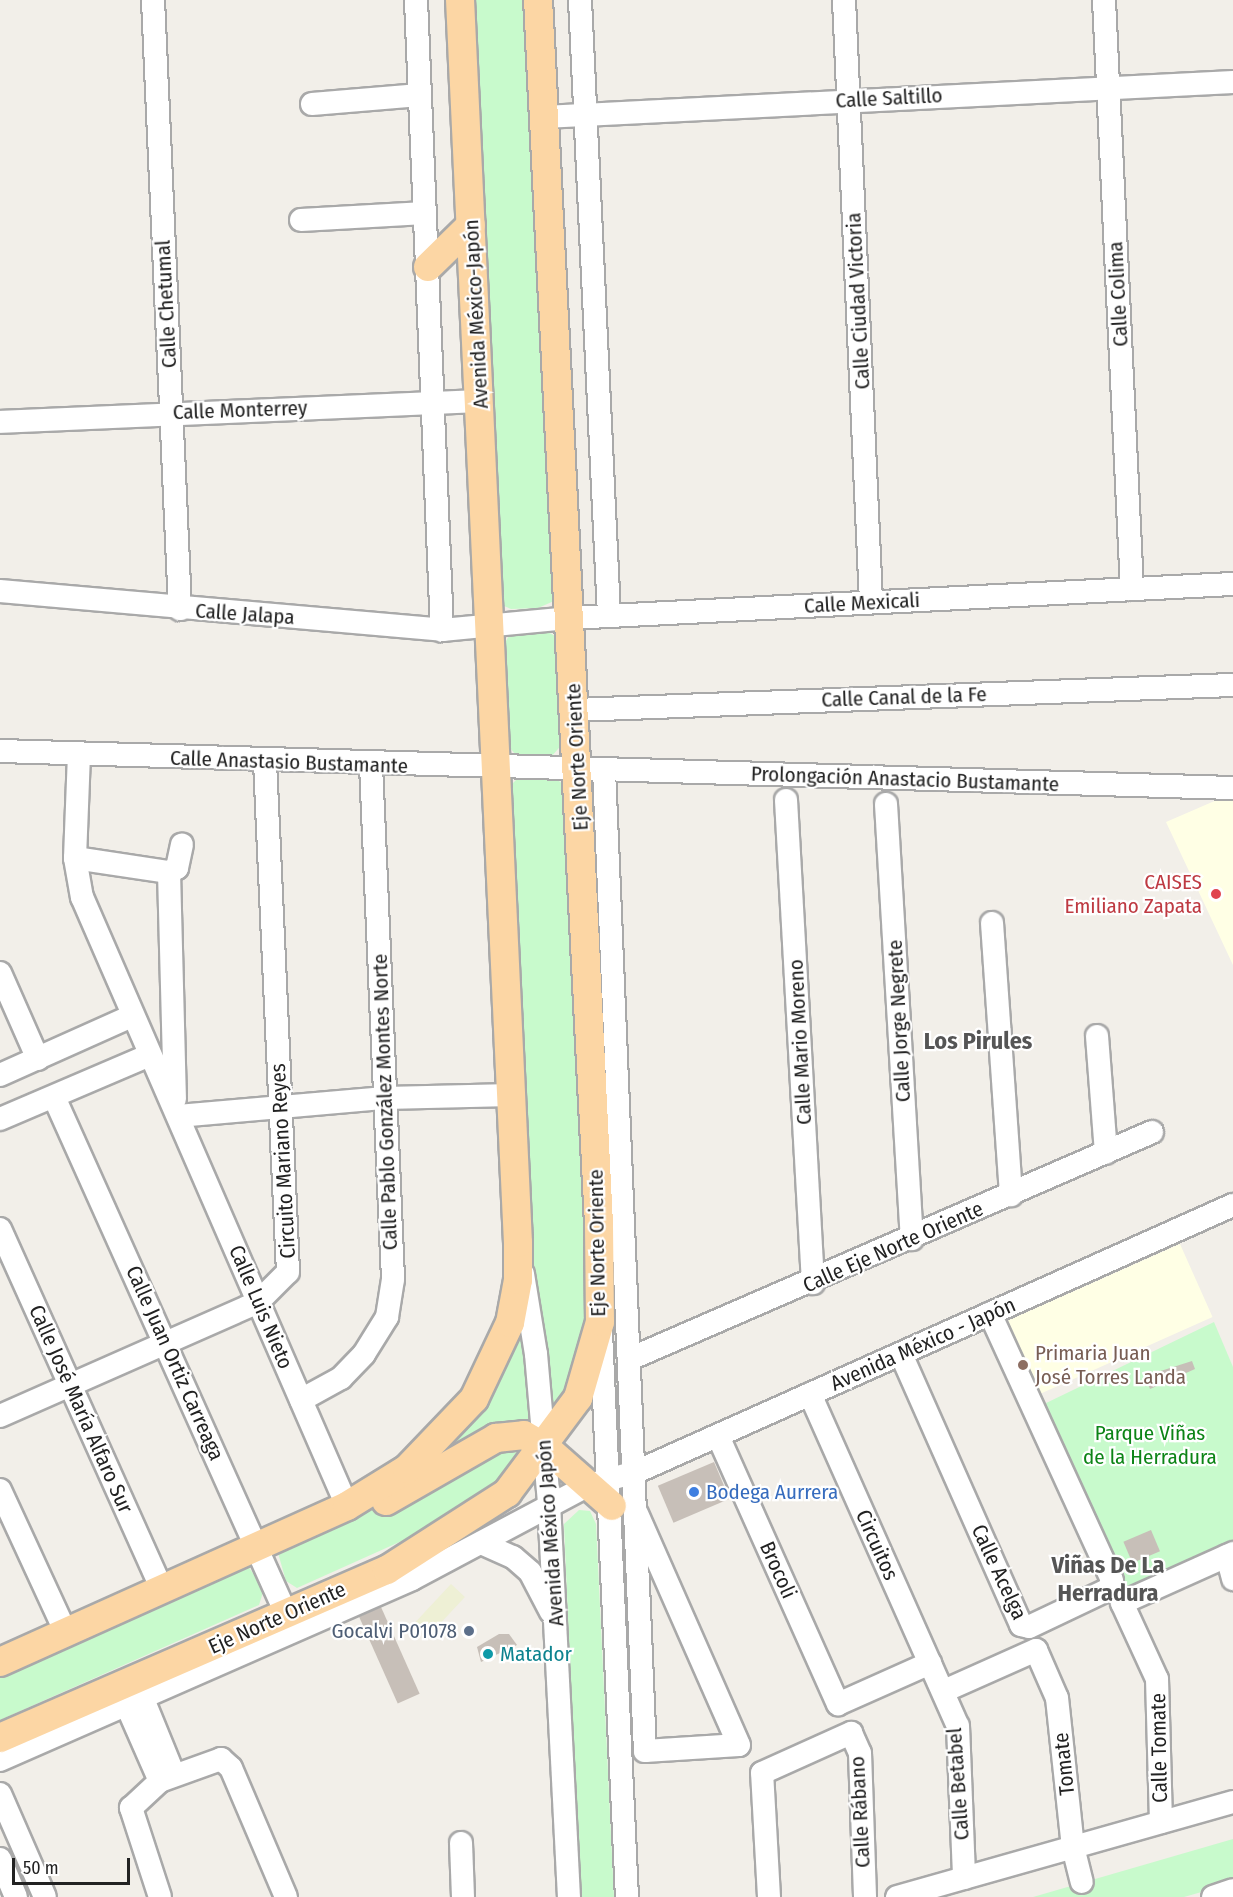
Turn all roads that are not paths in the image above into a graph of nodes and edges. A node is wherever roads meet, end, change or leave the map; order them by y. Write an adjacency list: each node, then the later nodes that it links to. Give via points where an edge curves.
1 (153, 0): 21 (street, Calle Chetumal)
2 (416, 0): 10 (street)
3 (460, 0): 17 (main road, Avenida México-Japón)
4 (538, 0): 13 (main road)
5 (580, 0): 14 (street)
6 (844, 0): 11 (street, Calle Ciudad Victoria)
7 (1104, 0): 9 (street, Calle Colima)
8 (1233, 82): 9 (street, Calle Saltillo)
9 (1108, 88): 11 (street, Calle Saltillo); 24 (street, Calle Colima)
10 (420, 95): 12 (street); 15 (street)
11 (849, 100): 14 (street, Calle Saltillo); 26 (street, Calle Ciudad Victoria)
12 (312, 104)
13 (544, 117): 14 (street, Calle Saltillo); 29 (main road)
14 (585, 117): 28 (street)
15 (425, 213): 16 (street); 18 (street)
16 (301, 220)
17 (471, 225): 18 (main road); 19 (main road, Avenida México-Japón)
18 (428, 267): 20 (street)
19 (480, 401): 20 (street, Calle Monterrey); 30 (main road, Avenida México-Japón)
20 (434, 402): 21 (street, Calle Monterrey); 31 (street)
21 (171, 412): 22 (street, Calle Monterrey); 27 (street, Calle Chetumal)
22 (0, 422)
23 (1233, 584): 24 (street, Calle Mexicali)
24 (1132, 589): 26 (street, Calle Mexicali)
25 (0, 591): 27 (street, Calle Jalapa)
26 (871, 602): 28 (street, Calle Mexicali)
27 (180, 609): 31 (street, Calle Jalapa)
28 (609, 616): 29 (street, Calle Mexicali)
29 (570, 618): 30 (street, Calle Mexicali); 33 (main road, Eje Norte Oriente)
30 (491, 628): 31 (street, Calle Jalapa); 39 (main road)
31 (442, 630)
32 (1233, 685): 33 (street, Calle Canal de la Fe)
33 (575, 710): 38 (main road, Eje Norte Oriente)
34 (0, 752): 35 (street, Calle Anastasio Bustamante)
35 (79, 754): 36 (street, Calle Anastasio Bustamante); 44 (street, Calle Luis Nieto)
36 (265, 761): 37 (street, Calle Anastasio Bustamante); 56 (street, Circuito Mariano Reyes)
37 (371, 765): 39 (street, Calle Anastasio Bustamante); 55 (street, Calle Pablo González Montes Norte)
38 (591, 769): 39 (street, Calle Anastasio Bustamante); 40 (street, Prolongación Anastacio Bustamante); 69 (main road, Eje Norte Oriente); 72 (street, Eje Norte Oriente)
39 (496, 770): 53 (main road)
40 (1233, 788)
41 (786, 800): 66 (street, Calle Mario Moreno)
42 (885, 804): 64 (street, Calle Jorge Negrete)
43 (182, 845): 45 (street, via 177,868)
44 (75, 858): 45 (street); 48 (street, Calle Luis Nieto, via 82,897)
45 (169, 872): 57 (street, Calle Luis Nieto)
46 (992, 923): 61 (street)
47 (0, 973): 51 (street)
48 (132, 1016): 50 (street, Calle Luis Nieto); 51 (street)
49 (1097, 1036): 60 (street)
50 (150, 1055): 54 (street); 57 (street, Calle Luis Nieto)
51 (38, 1059): 52 (street)
52 (0, 1075)
53 (512, 1095): 55 (street); 65 (main road)
54 (54, 1097): 58 (street); 70 (street, Calle Juan Ortiz Carreaga)
55 (385, 1098): 56 (street); 75 (street, Calle Pablo González Montes Norte, via 393,1279 387,1317 364,1354 341,1378)
56 (281, 1106): 57 (street); 67 (street, Circuito Mariano Reyes, via 288,1272)
57 (177, 1112): 67 (street, Calle Luis Nieto)
58 (0, 1119)
59 (1152, 1132): 60 (street, Calle Eje Norte Oriente)
60 (1106, 1153): 61 (street, Calle Eje Norte Oriente)
61 (1011, 1195): 64 (street, Calle Eje Norte Oriente)
62 (1233, 1205): 68 (street, Avenida México - Japón)
63 (0, 1229): 73 (street, Calle José María Alfaro Sur)
64 (912, 1239): 66 (street, Calle Eje Norte Oriente)
65 (518, 1243): 78 (street, Avenida México Japón); 83 (main road, via 518,1280 510,1323 474,1399 407,1469)
66 (813, 1283): 72 (street, Calle Eje Norte Oriente)
67 (258, 1302): 70 (street, Circuito Mariano Reyes); 75 (street, Calle Luis Nieto)
68 (990, 1314): 71 (street, Avenida México - Japón); 71 (street, Calle Acelga, via 1112,1580 1109,1589 1029,1628 1021,1625)
69 (600, 1322): 78 (main road, Eje Norte Oriente, via 578,1398); 80 (street)
70 (167, 1342): 73 (street, Circuito Mariano Reyes); 86 (street, Calle Juan Ortiz Carreaga)
71 (901, 1354): 74 (street, Avenida México - Japón)
72 (632, 1358): 79 (street, Eje Norte Oriente)
73 (69, 1386): 76 (street, Circuito Mariano Reyes); 91 (street, Calle José María Alfaro Sur)
74 (810, 1394): 77 (street, Avenida México - Japón); 97 (street, Circuitos)
75 (301, 1400): 83 (street, Calle Luis Nieto)
76 (0, 1416)
77 (718, 1436): 79 (street, Avenida México - Japón); 97 (street, Brocoli, via 838,1704)
78 (545, 1447): 80 (main road); 82 (street, Avenida México Japón); 83 (main road, via 524,1436 496,1438 366,1510); 87 (main road, Eje Norte Oriente, via 507,1493)
79 (636, 1472): 80 (street, Avenida México - Japón); 84 (street, Eje Norte Oriente)
80 (600, 1481): 82 (street, Avenida México - Japón); 84 (main road)
81 (0, 1490): 94 (street)
82 (549, 1503): 85 (street, Avenida México - Japón); 93 (street, Avenida México Japón)
83 (347, 1506): 86 (main road)
84 (625, 1510): 84 (street, via 645,1751 740,1745 693,1640); 119 (street)
85 (480, 1543): 89 (street, Avenida México - Japón); 93 (street, via 513,1557 530,1572 545,1595)
86 (257, 1546): 91 (main road); 92 (street, Calle Juan Ortiz Carreaga)
87 (423, 1547): 89 (main road); 92 (main road, Eje Norte Oriente)
88 (1230, 1555): 90 (street, Calle Tomate); 106 (street, Calle Tomate, via 1122,1603 1157,1679)
89 (412, 1579): 92 (street, Avenida México - Japón)
90 (1233, 1579)
91 (162, 1589): 94 (main road)
92 (290, 1622): 95 (main road, Eje Norte Oriente); 98 (street, Avenida México - Japón)
93 (556, 1629): 118 (street, Avenida México Japón)
94 (66, 1633): 96 (main road)
95 (222, 1642): 98 (main road); 101 (main road, Eje Norte Oriente)
96 (0, 1662)
97 (930, 1663): 99 (street, Calle Betabel)
98 (208, 1668): 100 (street, Avenida México - Japón)
99 (944, 1691): 108 (street, Tomate, via 1035,1650 1057,1698); 111 (street, Calle Betabel, via 958,1726)
100 (135, 1702): 102 (street, Avenida México - Japón); 103 (street)
101 (0, 1738)
102 (0, 1760)
103 (167, 1778): 115 (street, via 131,1808); 116 (street, via 221,1759 231,1768)
104 (0, 1794): 110 (street)
105 (1233, 1802): 106 (street)
106 (1161, 1822): 108 (street)
107 (461, 1844): 117 (street)
108 (1073, 1847): 111 (street); 112 (street, Tomate)
109 (0, 1859): 113 (street)
110 (34, 1872): 113 (street); 114 (street)
111 (964, 1878): 122 (street)
112 (1082, 1882)
113 (14, 1890)
114 (45, 1897)
115 (160, 1897)
116 (286, 1897)
117 (463, 1897)
118 (569, 1897)
119 (627, 1897)
120 (769, 1897): 121 (street, Calle Rábano, via 762,1773 851,1733 860,1753)
121 (865, 1897)
122 (897, 1897)

